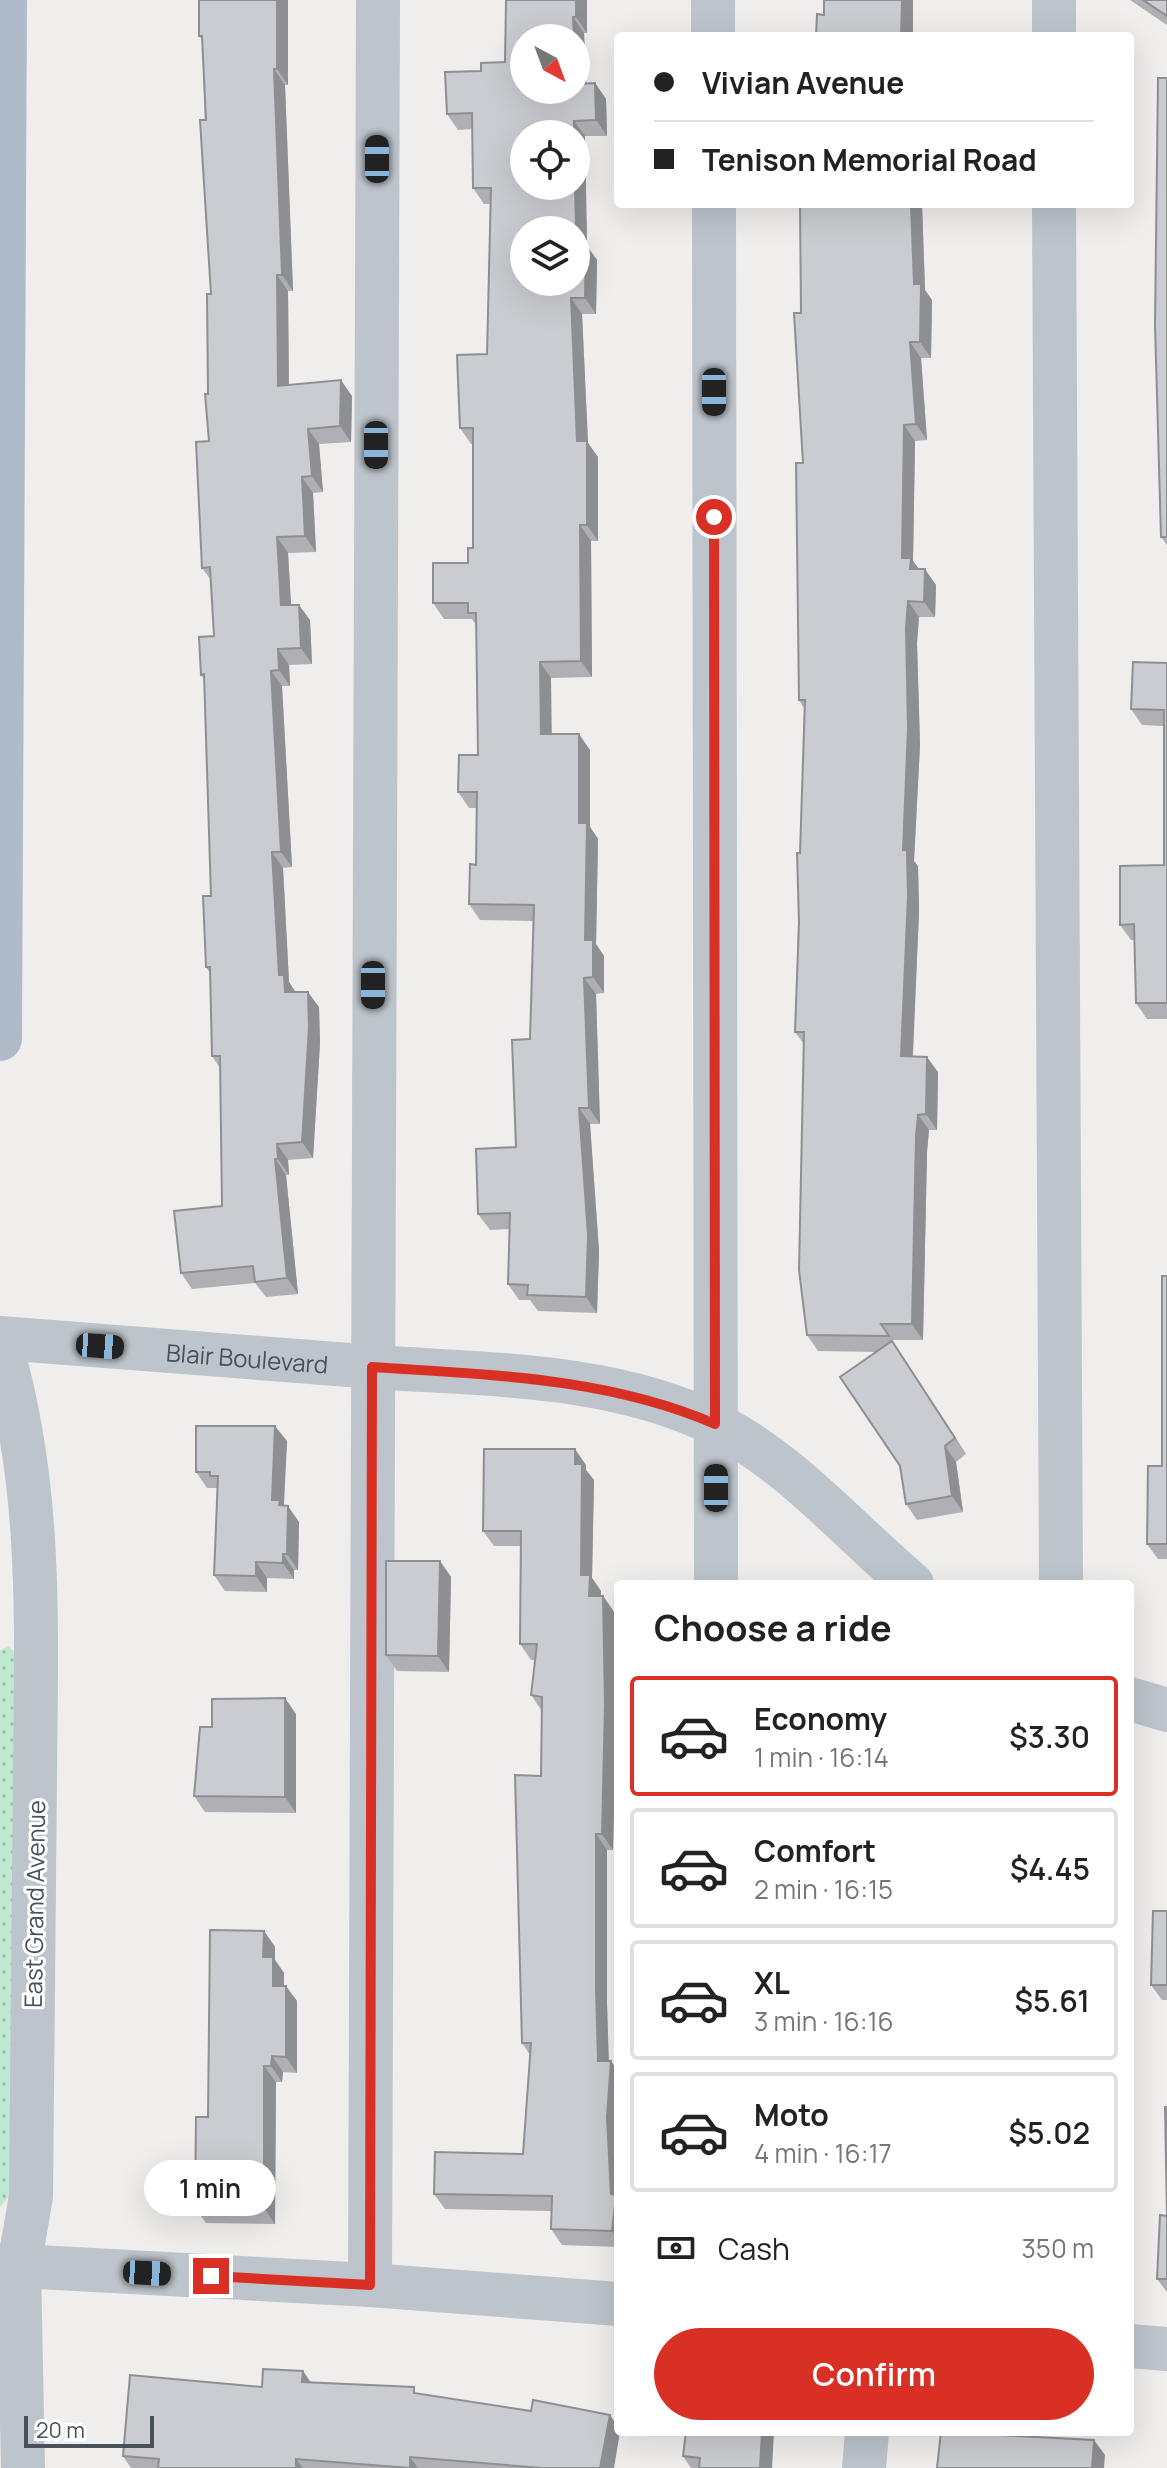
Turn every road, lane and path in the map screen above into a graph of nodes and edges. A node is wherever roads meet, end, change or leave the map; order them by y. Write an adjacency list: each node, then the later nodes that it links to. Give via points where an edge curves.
1 (5, 0): 9 (main road)
2 (378, 0): 11 (street)
3 (713, 0): 5 (street)
4 (1054, 0): 6 (street)
5 (713, 32)
6 (1054, 32)
7 (714, 208): 12 (street)
8 (1054, 208): 15 (street)
9 (0, 1039)
10 (0, 1341): 11 (street, Blair Boulevard); 18 (street, East Grand Avenue, via 29,1468 37,1585 31,2196)
11 (372, 1367): 12 (street, Blair Boulevard, via 562,1380 670,1405); 19 (street)
12 (715, 1424): 13 (street); 14 (street, Blair Boulevard, via 808,1489)
13 (716, 1580)
14 (908, 1580)
15 (1061, 1580)
16 (1134, 1700): 17 (street)
17 (1167, 1710)
18 (10, 2266): 19 (street); 24 (street, East Grand Avenue)
19 (370, 2285): 20 (street)
20 (614, 2304)
21 (1134, 2346): 22 (street)
22 (1167, 2349)
23 (867, 2436): 25 (street)
24 (23, 2468)
25 (864, 2468)

